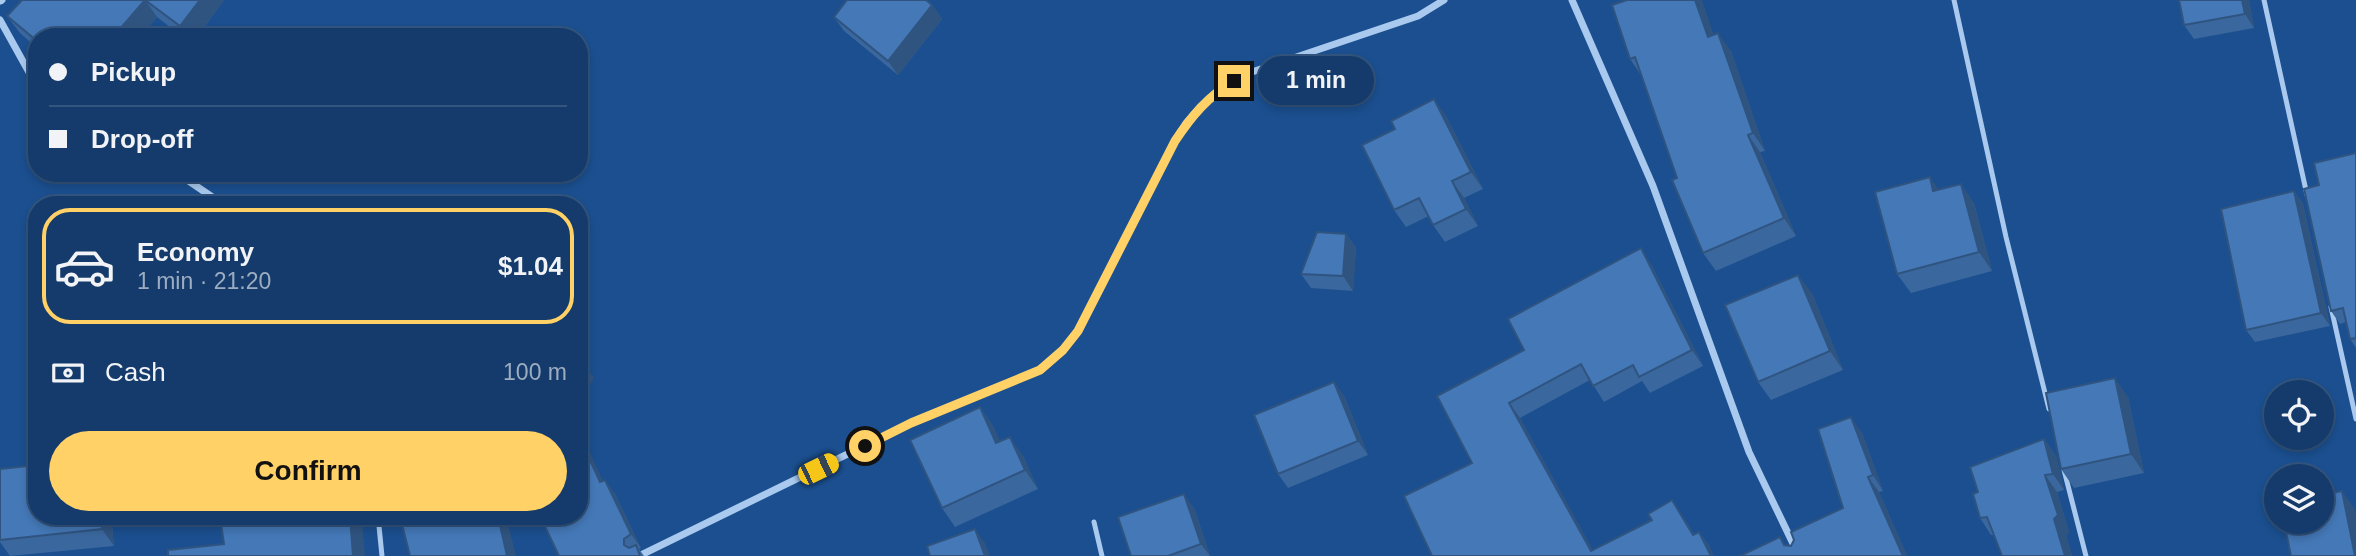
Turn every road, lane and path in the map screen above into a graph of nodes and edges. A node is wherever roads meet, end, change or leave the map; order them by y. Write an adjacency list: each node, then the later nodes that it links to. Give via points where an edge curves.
1 (1444, 0): 17 (street, via 1418,16 1246,74 1200,107 1175,141 1078,331 1040,370 911,423)
2 (1572, 0): 19 (street, via 1653,186 1749,452)
3 (1954, 0): 11 (lane)
4 (2264, 0): 9 (lane)
5 (0, 20): 6 (street)
6 (28, 70)
7 (190, 182): 8 (street)
8 (211, 196)
9 (2308, 201)
10 (2329, 297): 12 (lane)
11 (2049, 410)
12 (2356, 419)
13 (2063, 463): 20 (lane)
14 (1094, 522): 18 (lane)
15 (380, 525): 16 (lane)
16 (383, 556)
17 (639, 556)
18 (1102, 556)
19 (1798, 556)
20 (2086, 556)

